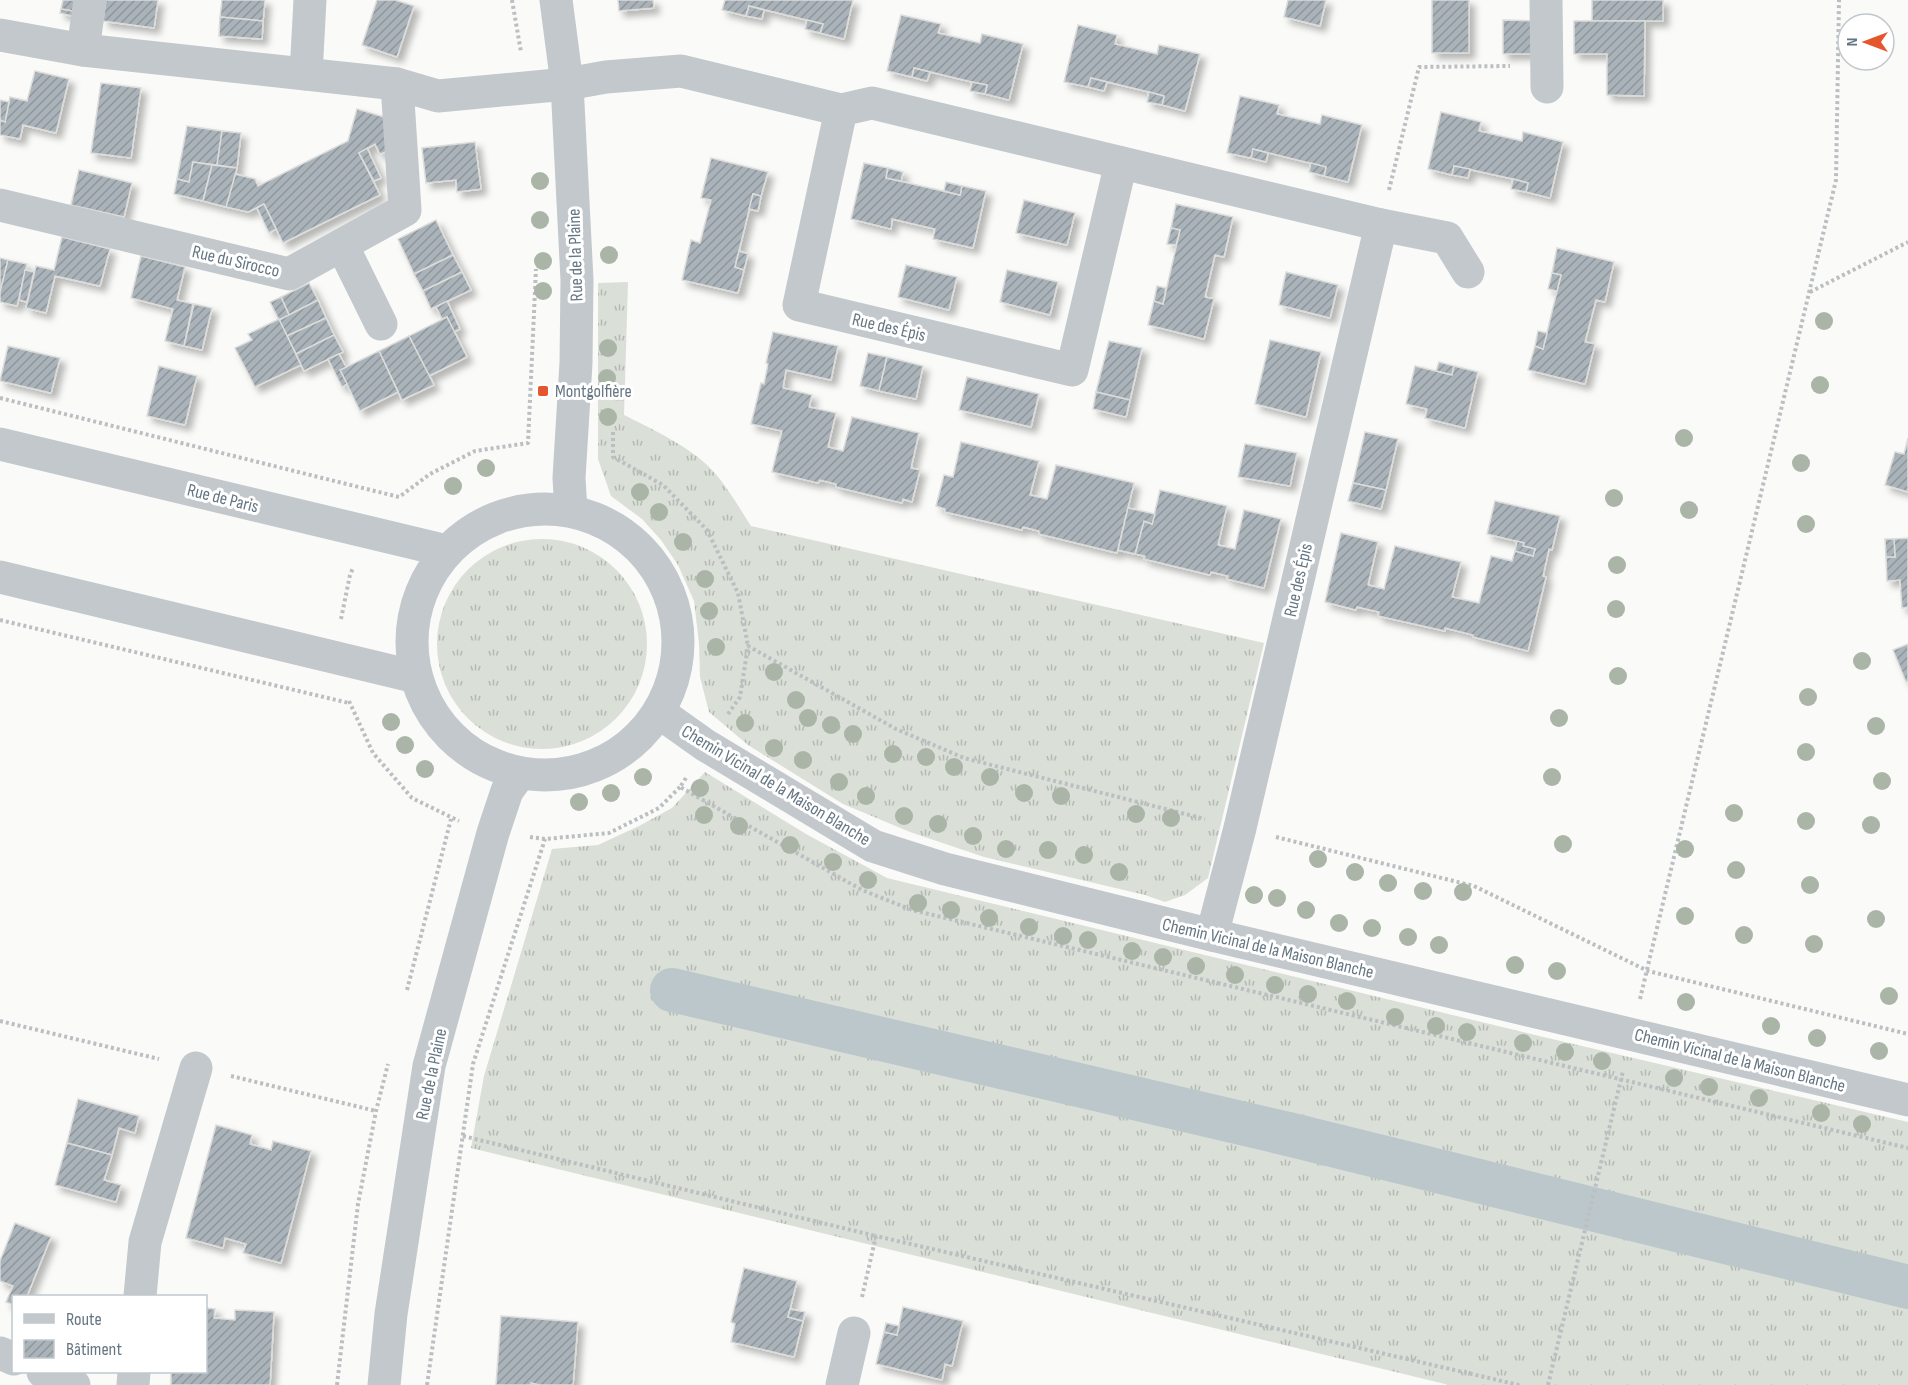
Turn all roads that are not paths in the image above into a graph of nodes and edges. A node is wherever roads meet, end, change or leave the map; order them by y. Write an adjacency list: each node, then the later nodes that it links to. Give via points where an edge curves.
1 (90, 0): 6 (street)
2 (310, 0): 7 (street)
3 (556, 0): 10 (street, Rue de la Plaine)
4 (1546, 0): 8 (street)
5 (0, 35): 6 (street)
6 (83, 50): 7 (street)
7 (306, 74): 9 (street)
8 (1547, 76)
9 (396, 84): 10 (street, via 438,96); 15 (street, Rue du Sirocco, via 405,210)
10 (567, 84): 11 (street, via 681,71); 19 (street, Rue de la Plaine, via 577,280 569,478)
11 (841, 110): 12 (street, via 872,103); 12 (street, Rue des Épis, via 798,305 1072,370)
12 (1121, 164): 14 (street)
13 (0, 205): 15 (street, Rue du Sirocco, via 290,274)
14 (1381, 225): 16 (street, via 1447,238); 25 (street, Rue des Épis)
15 (342, 245): 17 (street)
16 (1468, 272)
17 (381, 324)
18 (0, 444): 20 (street, Rue de Paris)
19 (572, 511): 20 (street, via 547,507 509,512 475,528); 23 (street, via 621,530 651,559 672,595 679,636 675,677)
20 (447, 551): 22 (street, via 425,584 413,621)
21 (0, 577): 22 (street)
22 (416, 677): 24 (street, via 428,706 447,733 480,759)
23 (660, 713): 24 (street, via 632,745 598,765 560,775); 25 (street, Chemin Vicinal de la Maison Blanche, via 705,745 873,846 945,869)
24 (520, 773): 32 (street, Rue de la Plaine, via 507,791 493,833 429,1066)
25 (1212, 935): 27 (street, Chemin Vicinal de la Maison Blanche)
26 (195, 1068): 28 (street, via 145,1242)
27 (1908, 1101)
28 (140, 1295)
29 (854, 1333): 33 (street)
30 (47, 1373): 31 (street)
31 (74, 1385)
32 (384, 1385)
33 (842, 1385)

